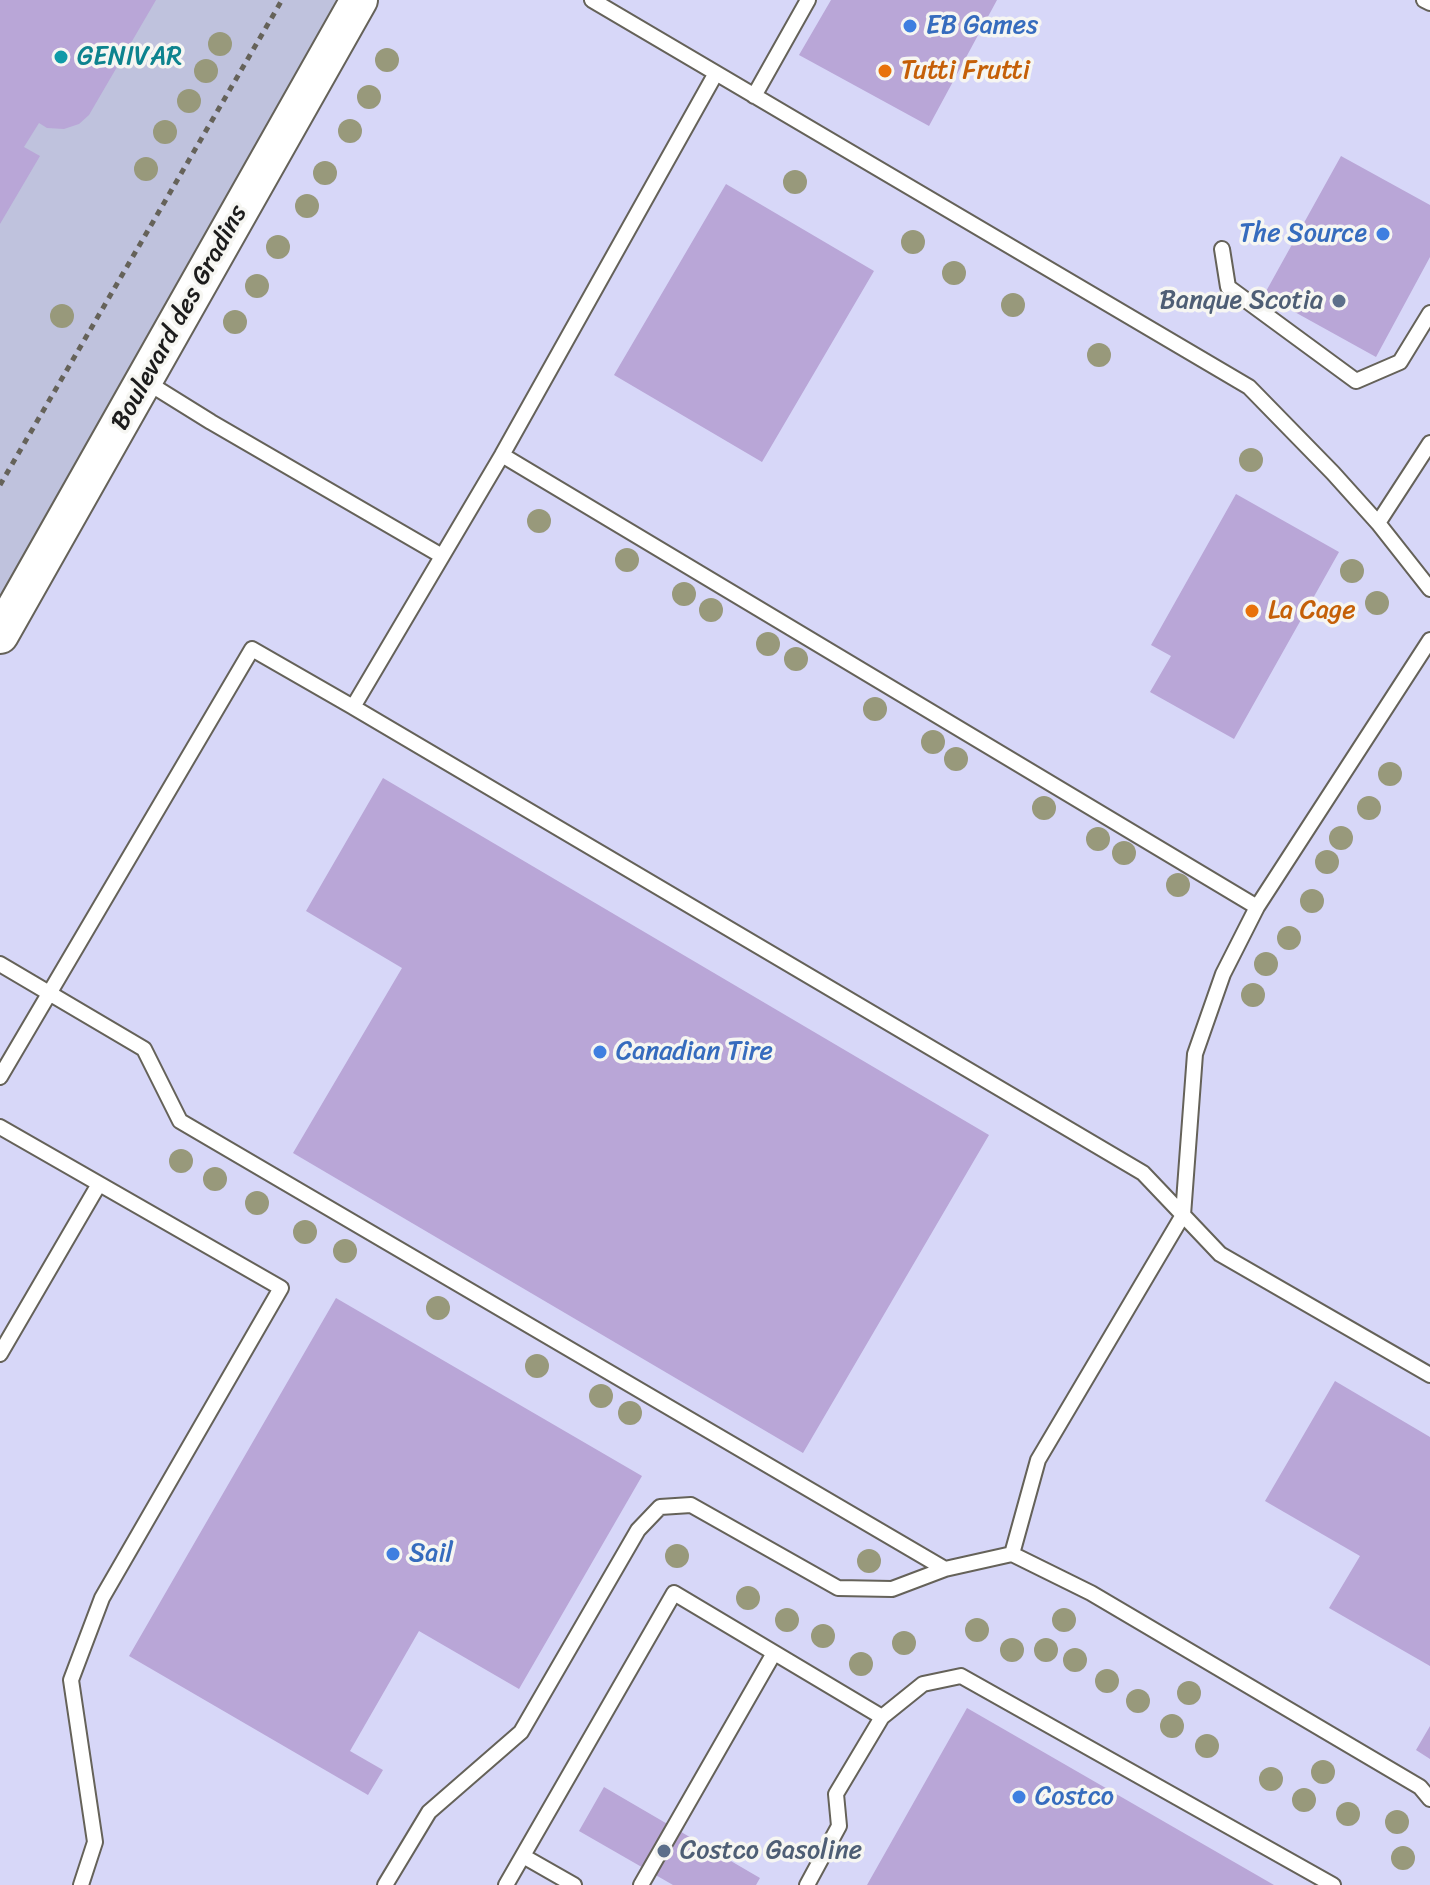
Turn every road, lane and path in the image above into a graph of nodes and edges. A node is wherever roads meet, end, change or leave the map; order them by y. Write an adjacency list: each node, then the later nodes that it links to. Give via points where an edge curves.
1 (282, 0): 14 (path)
2 (359, 0): 11 (street, Boulevard des Gradins)
3 (592, 0): 7 (lane)
4 (808, 0): 8 (lane)
5 (1424, 0): 6 (lane)
6 (1430, 3)
7 (716, 73): 8 (lane); 13 (lane)
8 (754, 96): 15 (lane, via 1249,387)
9 (1222, 249): 10 (lane, via 1228,287 1356,381 1400,362)
10 (1430, 313)
11 (145, 381): 16 (lane); 18 (street, Boulevard des Gradins)
12 (1430, 443): 15 (lane)
13 (502, 455): 16 (lane); 21 (lane)
14 (0, 485)
15 (1378, 523): 17 (lane)
16 (442, 556): 20 (lane)
17 (1430, 589)
18 (0, 635)
19 (1430, 640): 21 (lane)
20 (353, 707): 23 (lane, via 252,649); 27 (lane, via 1143,1173)
21 (1257, 907): 27 (lane, via 1223,974 1195,1054)
22 (0, 964): 23 (lane)
23 (49, 993): 24 (lane); 31 (lane, via 144,1049 180,1121)
24 (0, 1077)
25 (0, 1127): 26 (lane)
26 (99, 1184): 28 (lane); 36 (lane, via 281,1288 102,1598 71,1680 95,1842)
27 (1183, 1215): 29 (lane, via 1220,1254); 30 (lane, via 1038,1460)
28 (0, 1354)
29 (1428, 1370)
30 (1012, 1554): 31 (lane); 34 (lane, via 1091,1593 1420,1787)
31 (945, 1569): 37 (lane, via 892,1589 838,1588 691,1505 660,1507 638,1530 521,1732 429,1812)
32 (774, 1653): 33 (lane); 35 (lane, via 674,1593); 40 (lane)
33 (882, 1717): 41 (lane, via 836,1794 839,1826); 42 (lane, via 923,1684 961,1676)
34 (1430, 1799)
35 (523, 1856): 38 (lane); 39 (lane)
36 (81, 1885)
37 (385, 1885)
38 (506, 1885)
39 (574, 1885)
40 (641, 1885)
41 (807, 1885)
42 (1333, 1885)

